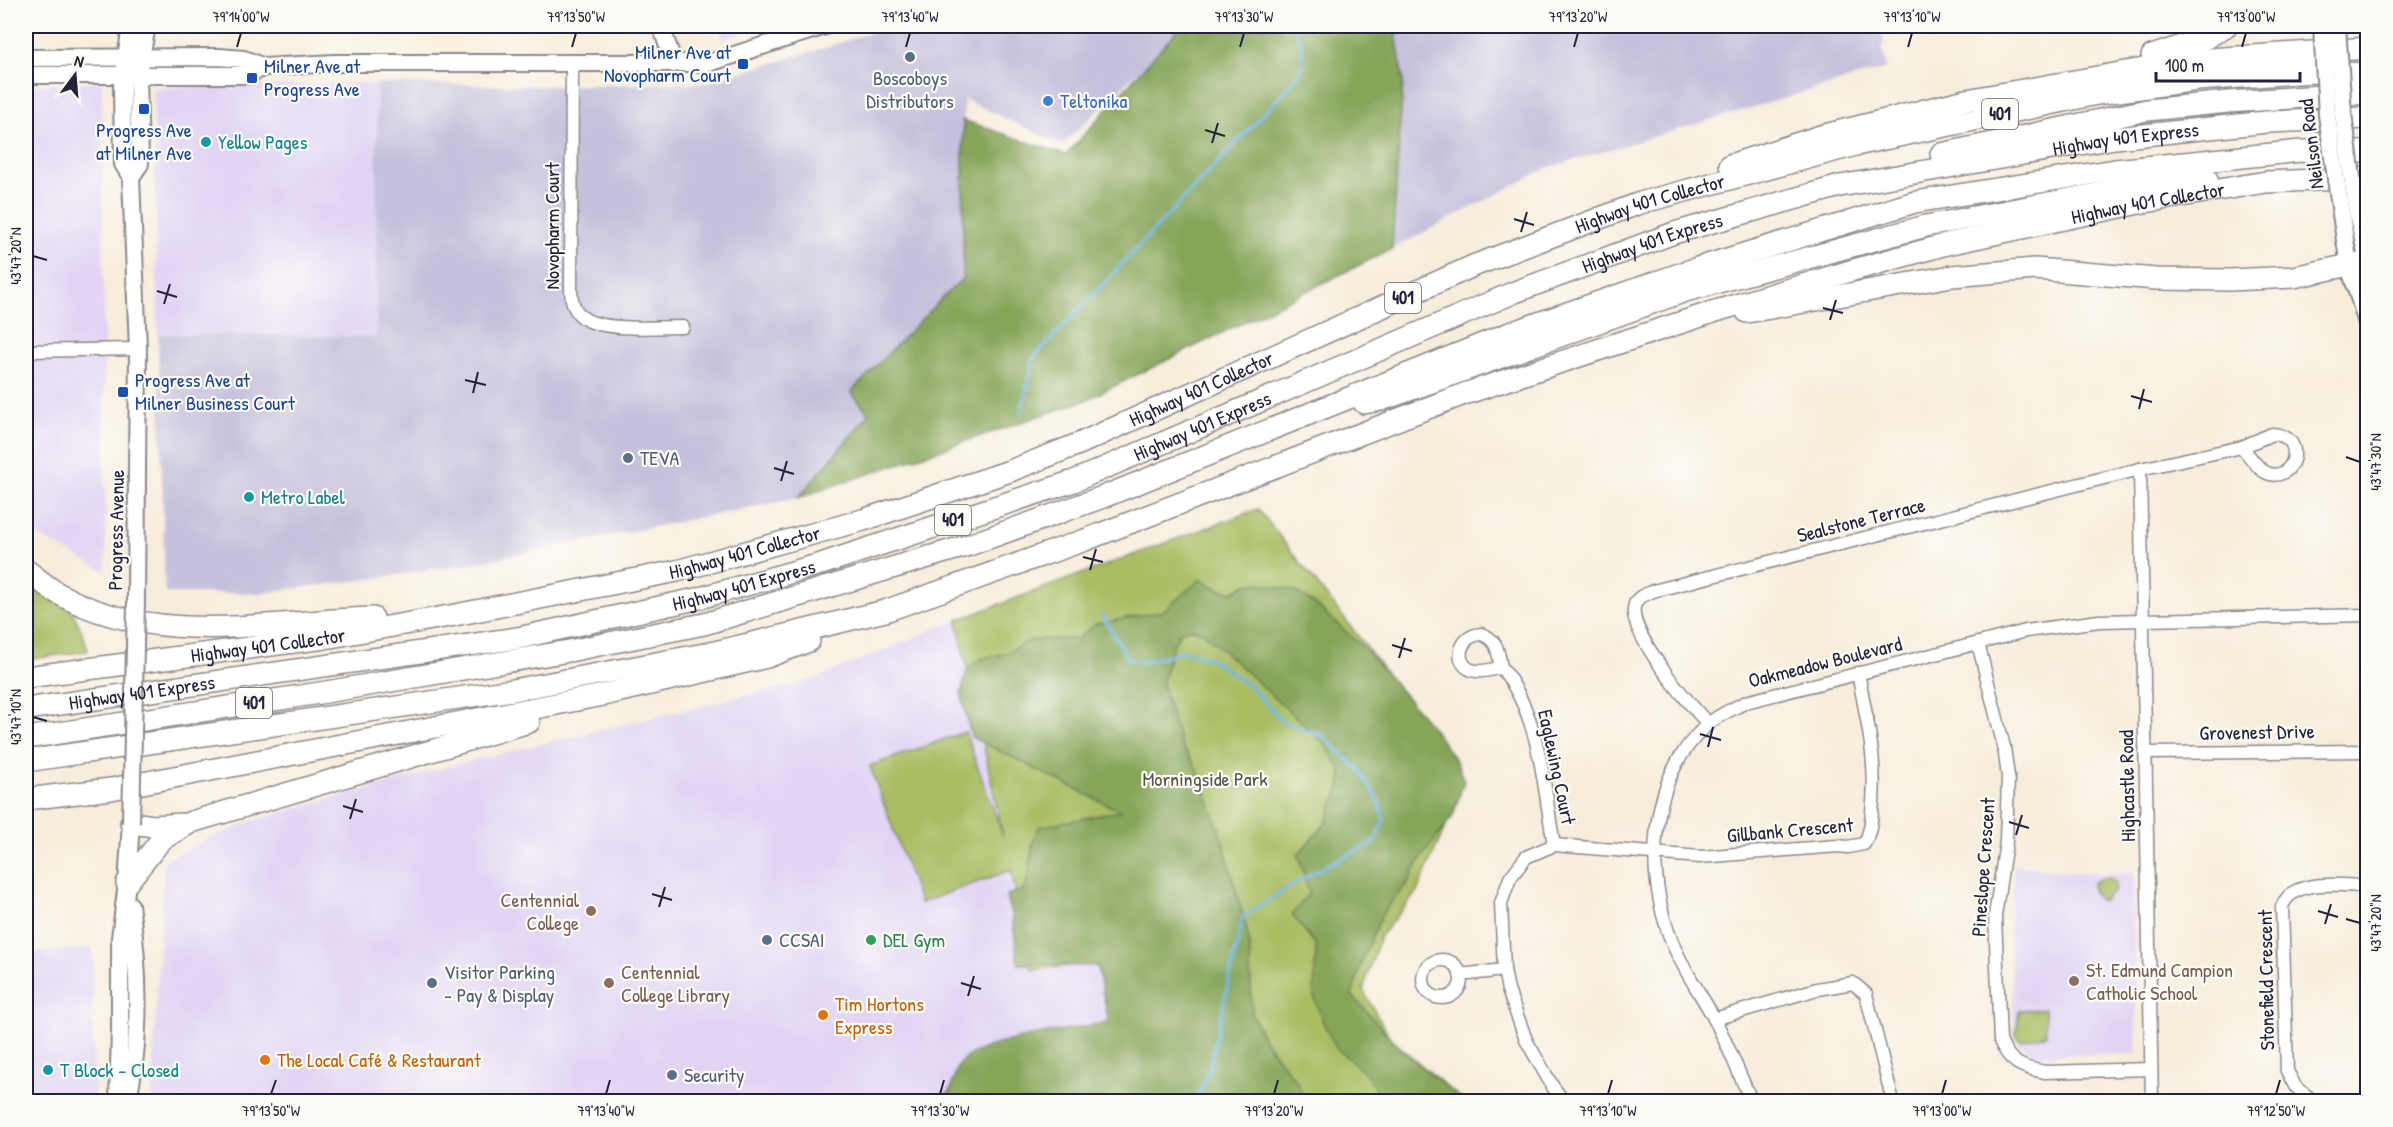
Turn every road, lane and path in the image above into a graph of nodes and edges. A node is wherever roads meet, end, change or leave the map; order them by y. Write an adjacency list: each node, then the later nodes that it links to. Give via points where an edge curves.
1 (131, 26): 12 (main road, Progress Avenue)
2 (147, 26): 12 (main road, Progress Avenue)
3 (661, 26): 11 (main road)
4 (825, 26): 11 (main road, via 709,63)
5 (2226, 26): 16 (highway, via 2206,38 2156,56 1986,88)
6 (2322, 26): 23 (main road, Neilson Road, bridge, via 2327,115)
7 (2337, 26): 23 (main road, Neilson Road, bridge)
8 (2367, 48): 16 (highway, via 2195,60)
9 (26, 58): 12 (main road)
10 (572, 64): 11 (main road); 12 (main road, via 335,63 264,67 244,59 219,57); 27 (street, Novopharm Court, via 571,299 575,310 582,318 603,326)
11 (674, 64)
12 (132, 66): 14 (main road); 28 (main road, Progress Avenue, via 140,164 131,177)
13 (2367, 74): 22 (highway, Highway 401 Collector / 401, via 2313,72 2197,80 2097,94 1856,144)
14 (26, 75)
15 (2367, 93): 21 (highway, via 2147,111 1924,158)
16 (1966, 100): 22 (highway, via 1736,162 1683,179)
17 (2367, 118): 21 (highway, Highway 401 Express / 401, via 2267,122 2115,138)
18 (2367, 152): 30 (highway, Highway 401 Express / 401, via 2301,151 2115,170 1914,202 1623,293)
19 (2367, 178): 20 (highway, Highway 401 Collector / 401)
20 (2266, 182): 25 (highway, Highway 401 Collector / 401, via 2139,203 1947,244); 30 (highway, via 2219,178 2135,187 1926,226 1685,291 1380,400)
21 (1840, 186): 43 (highway, Highway 401 Express / 401, via 1674,233 1515,292 1074,481 821,564 696,599 518,638)
22 (1640, 203): 35 (highway, Highway 401 Collector / 401, via 1473,266 1081,443 1010,471 863,520 677,571)
23 (2349, 213): 24 (main road, Neilson Road)
24 (2361, 263): 25 (highway, via 2294,277 2230,280 2156,279 2035,269 1952,276 1755,312); 26 (main road, Neilson Road)
25 (1716, 311): 34 (highway, Highway 401 Collector / 401, via 1464,394 1085,540)
26 (2367, 326)
27 (683, 327)
28 (138, 348): 29 (street); 51 (main road, Progress Avenue, bridge)
29 (26, 351)
30 (1314, 411): 45 (highway, Highway 401 Express / 401, via 1103,497 969,545 704,624 548,655)
31 (2242, 447): 32 (street, Sealstone Terrace)
32 (2140, 469): 37 (street, Highcastle Road); 44 (street, Sealstone Terrace, via 1640,596 1633,615 1639,630 1669,677)
33 (26, 570): 35 (highway, via 58,594 107,615 164,627 220,628)
34 (885, 611): 42 (highway, via 767,657); 48 (highway, Highway 401 Collector / 401, via 715,652 513,690)
35 (454, 615): 41 (highway, Highway 401 Collector / 401, via 325,638)
36 (2367, 615): 37 (street, Oakmeadow Boulevard)
37 (2144, 620): 38 (street, Oakmeadow Boulevard, via 2057,626); 47 (street, Highcastle Road)
38 (1978, 643): 40 (street, Oakmeadow Boulevard); 61 (street, Pineslope Crescent, via 2008,777 2006,842 1995,916 2000,1041 2020,1066 2033,1070)
39 (1501, 667): 52 (street, Eaglewing Court, via 1521,696 1531,725)
40 (1858, 673): 44 (street, Oakmeadow Boulevard, via 1746,702); 53 (street, Gillbank Crescent, via 1875,767 1869,831 1864,844 1700,857)
41 (26, 677)
42 (603, 695): 49 (highway, via 111,789); 50 (highway, via 569,710)
43 (26, 709)
44 (1708, 724): 53 (street, Oakmeadow Boulevard, via 1684,750 1668,783 1658,820)
45 (26, 738)
46 (2367, 751): 47 (street, Grovenest Drive)
47 (2146, 753): 61 (street, Highcastle Road)
48 (26, 761)
49 (26, 799)
50 (191, 822): 51 (highway, via 154,826); 54 (highway, via 161,840)
51 (131, 823): 54 (main road, Progress Avenue)
52 (1554, 845): 53 (street); 56 (street, via 1526,857 1506,885 1501,903)
53 (1655, 854): 60 (street, Oakmeadow Boulevard, via 1671,942)
54 (127, 883): 58 (main road, Progress Avenue, via 120,938); 59 (main road, Progress Avenue, via 135,936)
55 (2367, 886): 68 (street, Stonefield Crescent, via 2304,886 2294,891 2282,907 2287,1071 2295,1086)
56 (1504, 970): 57 (street); 64 (street, via 1526,1040)
57 (1460, 975)
58 (121, 1008): 59 (main road); 62 (main road, Progress Avenue)
59 (136, 1017): 63 (main road, Progress Avenue)
60 (1714, 1019): 65 (street, Oakmeadow Boulevard); 66 (street, via 1817,989 1853,983 1866,994)
61 (2151, 1069): 67 (street, Highcastle Road)
62 (118, 1101)
63 (127, 1101)
64 (1564, 1101)
65 (1752, 1101)
66 (1893, 1101)
67 (2152, 1101)
68 (2314, 1101)

